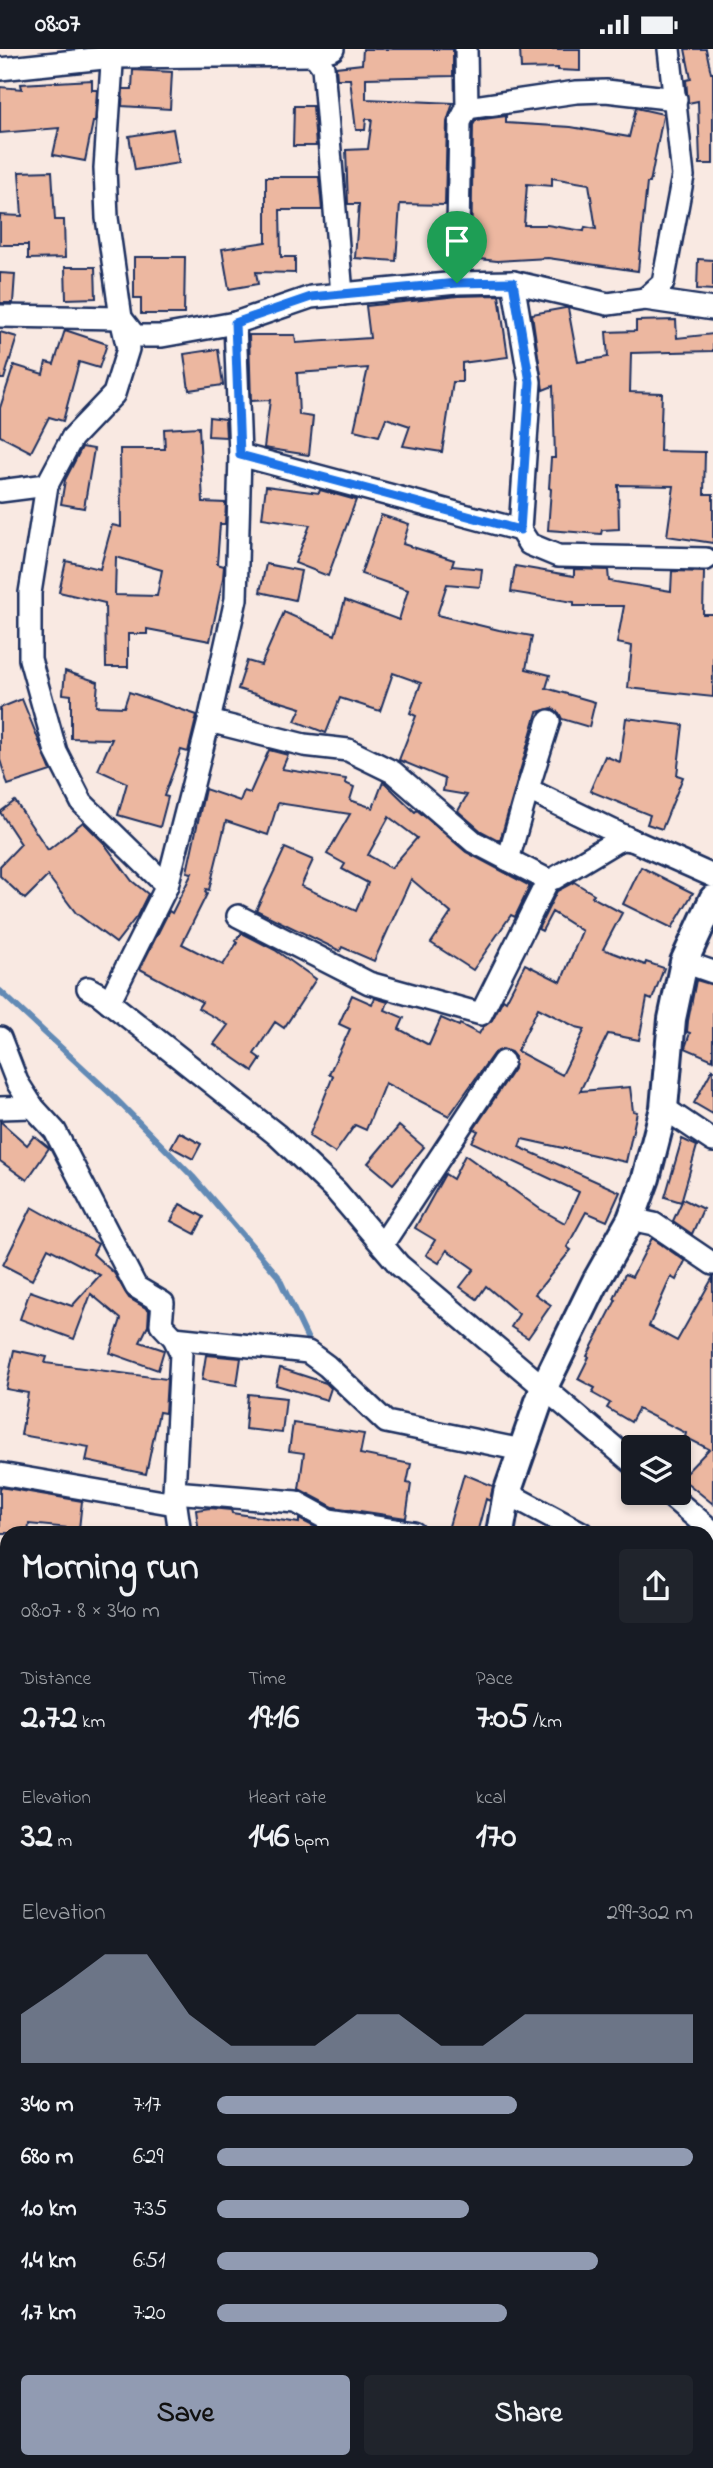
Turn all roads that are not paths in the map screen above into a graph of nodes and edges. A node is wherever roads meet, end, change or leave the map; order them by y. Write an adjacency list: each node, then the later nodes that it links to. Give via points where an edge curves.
1 (466, 49): 7 (street)
2 (669, 49): 6 (street)
3 (323, 52): 4 (street); 10 (street)
4 (113, 53): 5 (street); 14 (street, via 105,168)
5 (0, 69)
6 (676, 99): 7 (street, via 576,92); 11 (street, via 683,176 663,283)
7 (467, 108): 9 (street, via 460,122)
8 (513, 282): 9 (street); 11 (street, via 608,304); 19 (street, via 530,382)
9 (457, 283): 10 (street)
10 (342, 294): 15 (street, via 311,297)
11 (645, 299): 12 (street)
12 (713, 309)
13 (0, 316): 14 (street)
14 (121, 318): 15 (street, via 135,336 149,337); 17 (street, via 128,349 114,394 72,437)
15 (235, 323): 16 (street)
16 (240, 455): 19 (street); 21 (street, via 236,599)
17 (47, 485): 18 (street); 28 (street, via 30,593 30,659 38,693 56,752 82,803)
18 (0, 491)
19 (520, 530): 20 (street, via 529,544 558,556)
20 (706, 559)
21 (209, 721): 25 (street, via 304,745 348,750 393,772 474,842); 28 (street)
22 (549, 721): 23 (street)
23 (529, 785): 24 (street, via 531,791); 25 (street)
24 (632, 840): 26 (street); 27 (street, via 615,842)
25 (508, 860): 27 (street)
26 (713, 876)
27 (548, 880): 30 (street, via 481,1014 369,983)
28 (167, 886): 34 (street)
29 (713, 899): 31 (street)
30 (238, 916)
31 (684, 962): 32 (street); 39 (street, via 672,1019)
32 (713, 972)
33 (88, 988): 34 (street)
34 (109, 1002): 42 (street, via 277,1135 337,1191)
35 (7, 1034): 37 (street, via 17,1082)
36 (503, 1062): 42 (street)
37 (33, 1107): 38 (street); 44 (street, via 55,1131 136,1287 163,1303 161,1324)
38 (0, 1108)
39 (664, 1108): 40 (street); 41 (street)
40 (713, 1141)
41 (631, 1219): 43 (street, via 654,1224); 45 (street)
42 (382, 1245): 45 (street, via 399,1265)
43 (713, 1264)
44 (174, 1338): 46 (street, via 307,1352 386,1422); 50 (street, via 181,1353)
45 (544, 1387): 46 (street); 47 (street)
46 (522, 1450): 49 (street)
47 (621, 1453)
48 (0, 1474): 50 (street)
49 (506, 1493): 54 (street); 55 (street)
50 (175, 1498): 52 (street); 53 (street, via 296,1502 329,1520)
51 (681, 1505): 56 (street)
52 (179, 1526)
53 (368, 1526)
54 (501, 1526)
55 (569, 1526)
56 (706, 1526)

